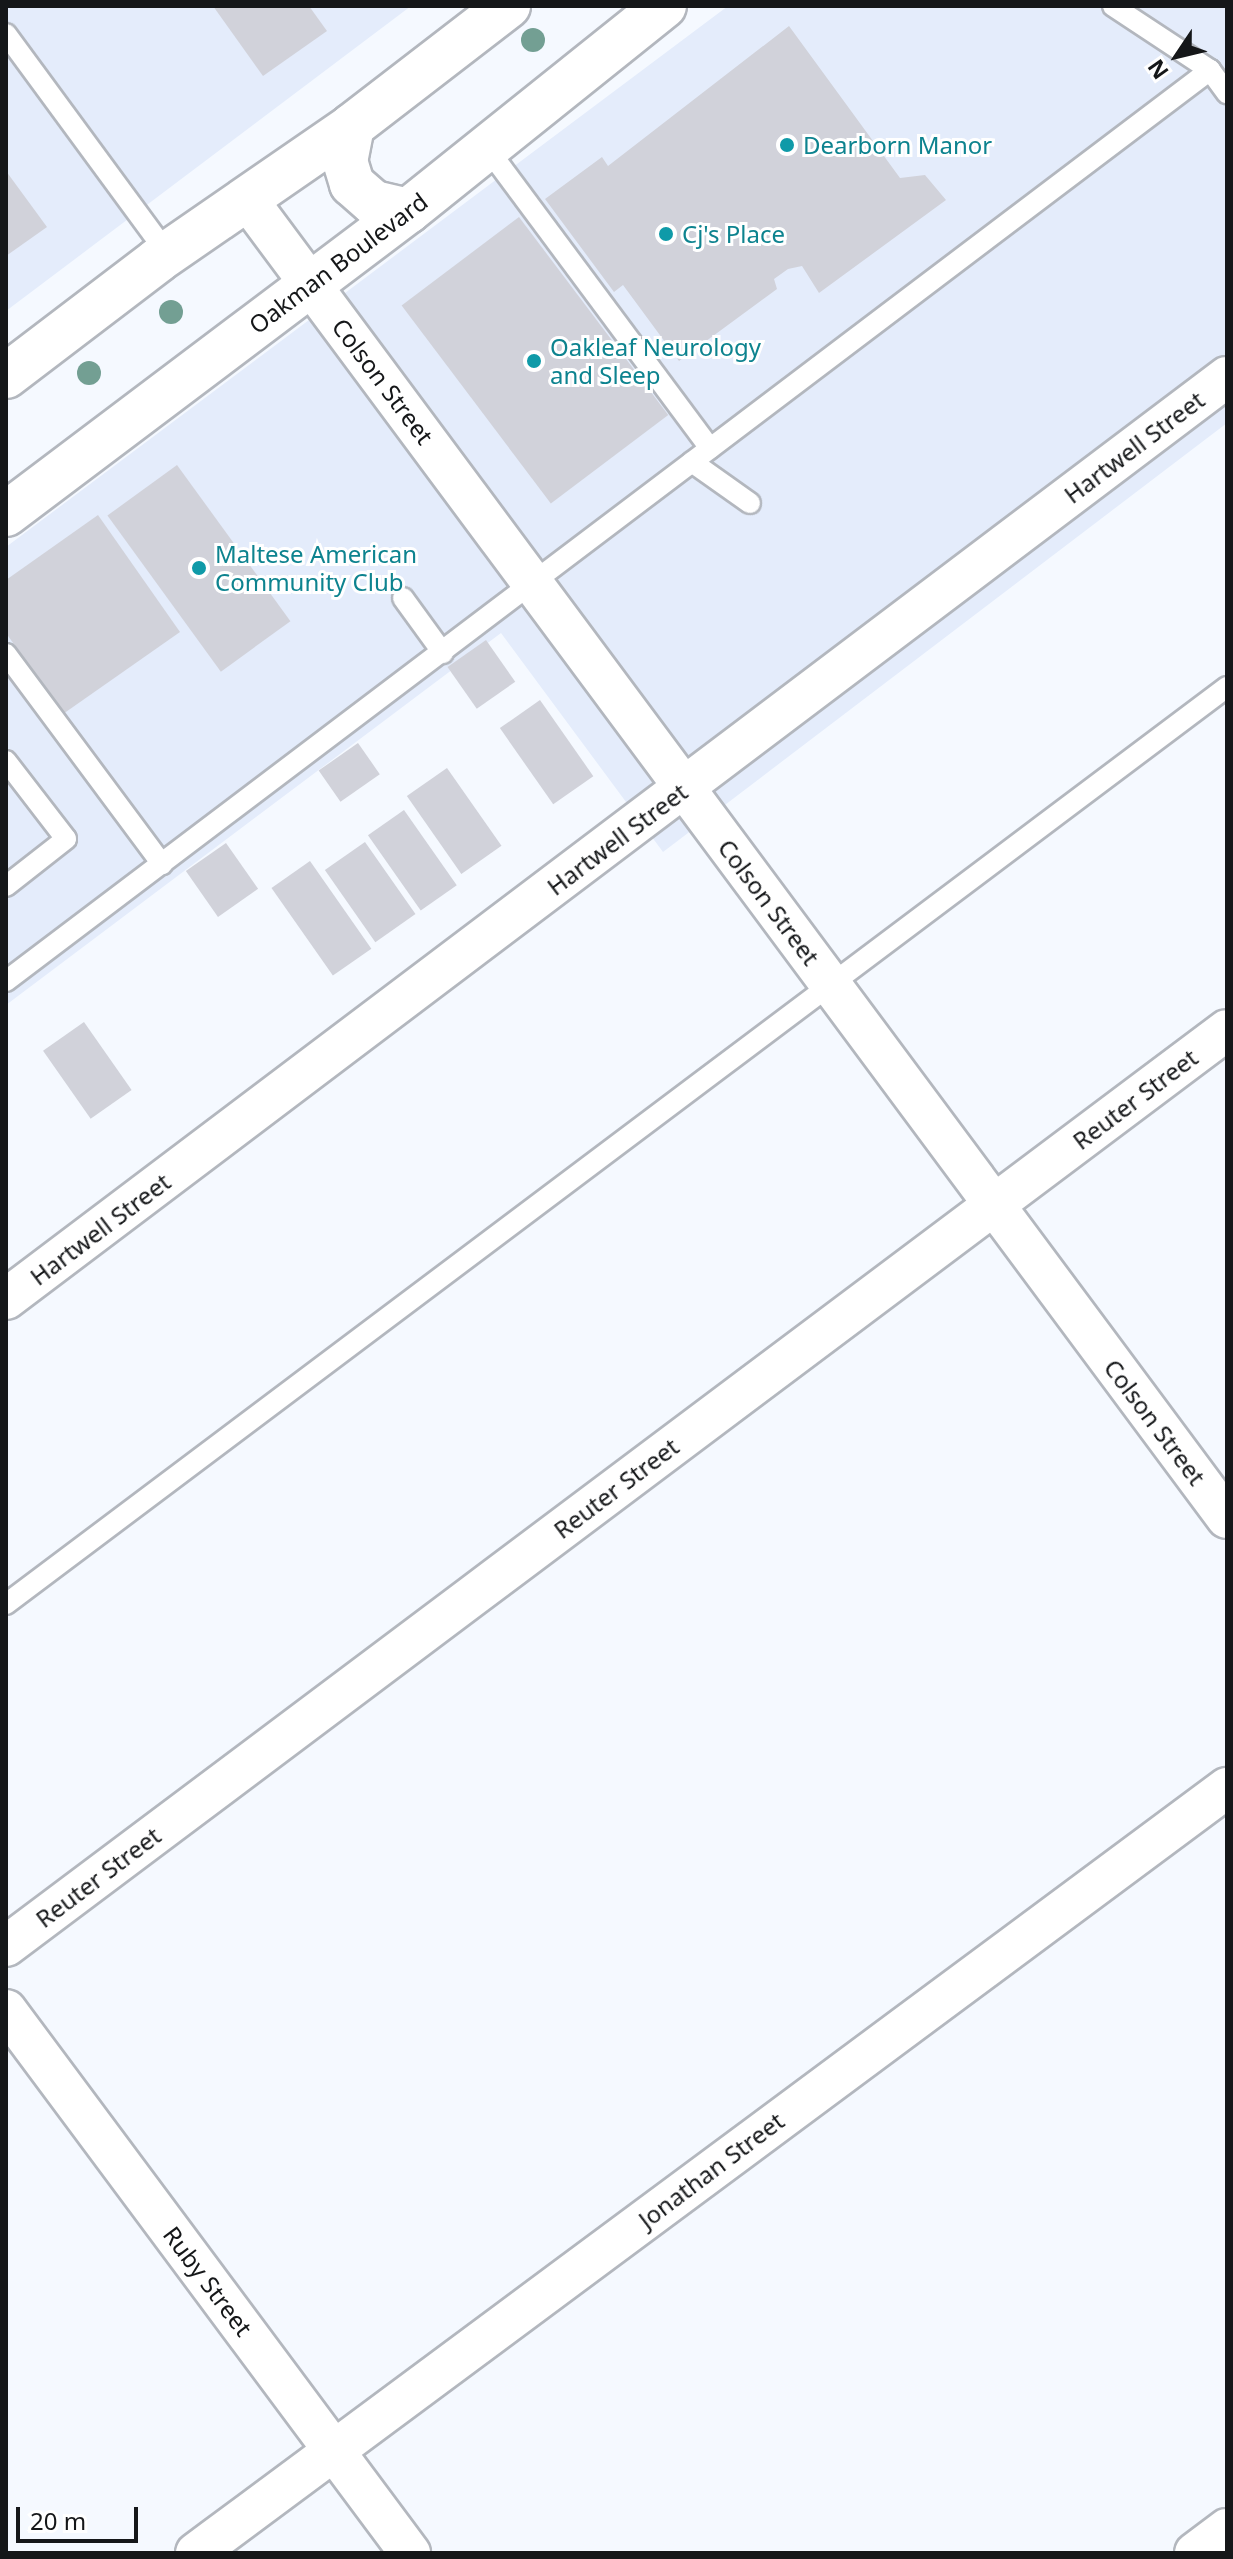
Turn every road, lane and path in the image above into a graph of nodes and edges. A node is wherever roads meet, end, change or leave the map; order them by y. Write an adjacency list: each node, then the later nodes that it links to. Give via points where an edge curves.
1 (508, 6): 7 (street)
2 (664, 6): 8 (street, Oakman Boulevard)
3 (1113, 6): 5 (lane)
4 (6, 34): 11 (lane)
5 (1210, 70): 6 (lane); 15 (lane)
6 (1227, 93)
7 (352, 126): 9 (street); 10 (street, via 345,161 352,184 374,203)
8 (487, 148): 10 (street, Oakman Boulevard); 15 (lane)
9 (247, 199): 11 (street); 12 (street, Colson Street)
10 (408, 211): 12 (street, Oakman Boulevard)
11 (167, 253): 13 (street)
12 (311, 284): 18 (street, Oakman Boulevard); 19 (street, Colson Street)
13 (6, 376)
14 (1227, 377): 25 (street, Hartwell Street)
15 (710, 448): 16 (lane)
16 (692, 462): 17 (lane); 19 (lane)
17 (750, 503)
18 (6, 514)
19 (533, 584): 21 (lane); 25 (street, Colson Street)
20 (403, 598): 21 (lane)
21 (443, 653): 26 (lane)
22 (6, 654): 26 (lane)
23 (1227, 687): 29 (lane, via 865,962)
24 (6, 761): 27 (lane, via 66,839)
25 (685, 788): 29 (street, Colson Street); 32 (street, Hartwell Street)
26 (162, 864): 28 (lane)
27 (6, 886)
28 (6, 981)
29 (829, 982): 31 (street, Colson Street); 34 (lane)
30 (1227, 1030): 31 (street, Reuter Street)
31 (994, 1205): 33 (street, Colson Street); 36 (street, Reuter Street)
32 (6, 1299)
33 (1227, 1518)
34 (6, 1604)
35 (1227, 1788): 38 (street, Jonathan Street)
36 (6, 1946)
37 (6, 2010): 38 (street, Ruby Street)
38 (334, 2450): 40 (street, Jonathan Street); 41 (street, Ruby Street)
39 (1227, 2529): 42 (street)
40 (196, 2553)
41 (410, 2553)
42 (1195, 2553)

